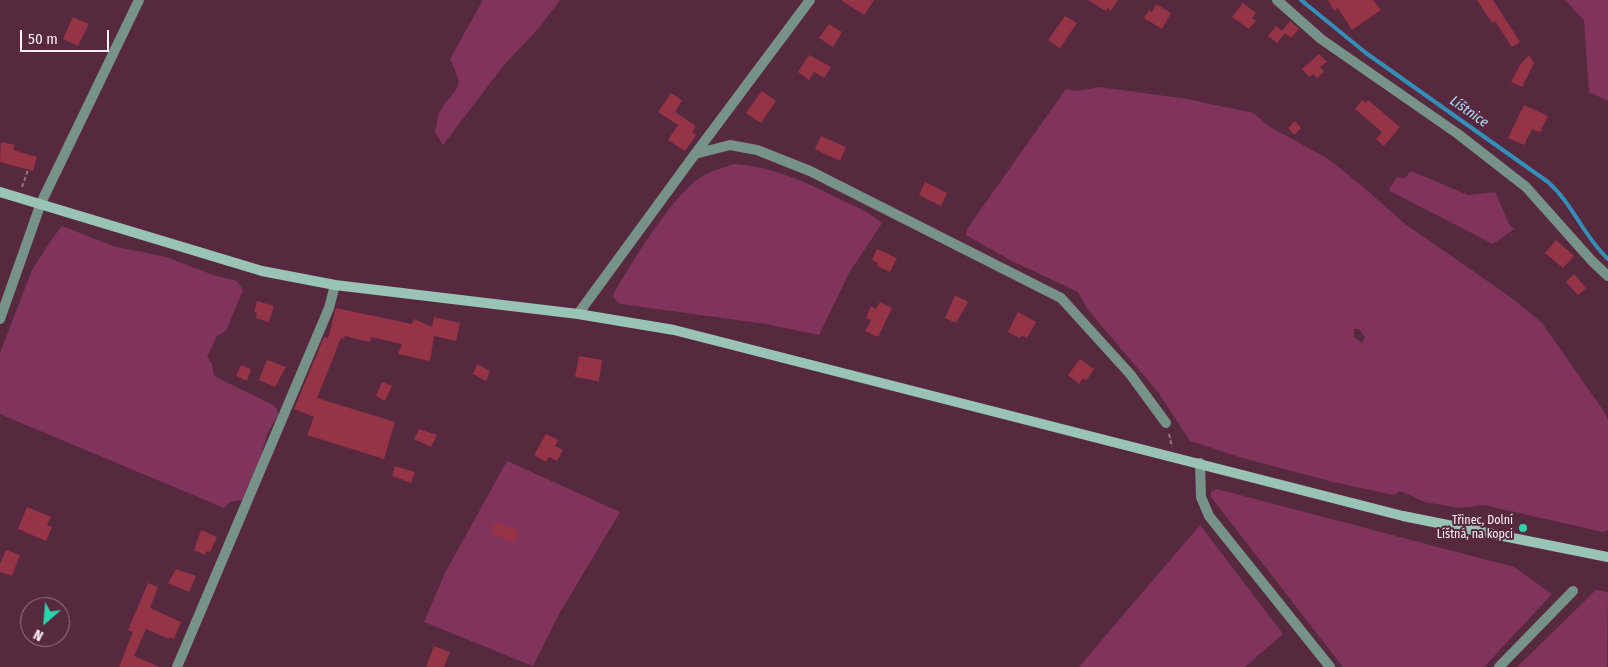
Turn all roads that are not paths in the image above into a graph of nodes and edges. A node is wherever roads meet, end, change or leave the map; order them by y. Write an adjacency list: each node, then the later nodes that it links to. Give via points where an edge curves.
1 (139, 0): 6 (street)
2 (810, 0): 4 (street)
3 (1277, 0): 7 (street, via 1321,39 1458,134 1526,187)
4 (695, 154): 9 (street); 11 (street, via 730,145 766,153 810,171 1062,298 1130,374)
5 (0, 192): 6 (street)
6 (42, 203): 8 (street, via 262,271); 10 (street)
7 (1608, 276)
8 (335, 285): 9 (street); 15 (street, via 329,308)
9 (578, 314): 12 (street, via 674,330)
10 (0, 319)
11 (1166, 423)
12 (1200, 463): 13 (street, via 1403,516); 16 (street, via 1201,497 1209,516)
13 (1608, 557)
14 (1573, 591): 17 (street)
15 (177, 667)
16 (1330, 667)
17 (1499, 667)

